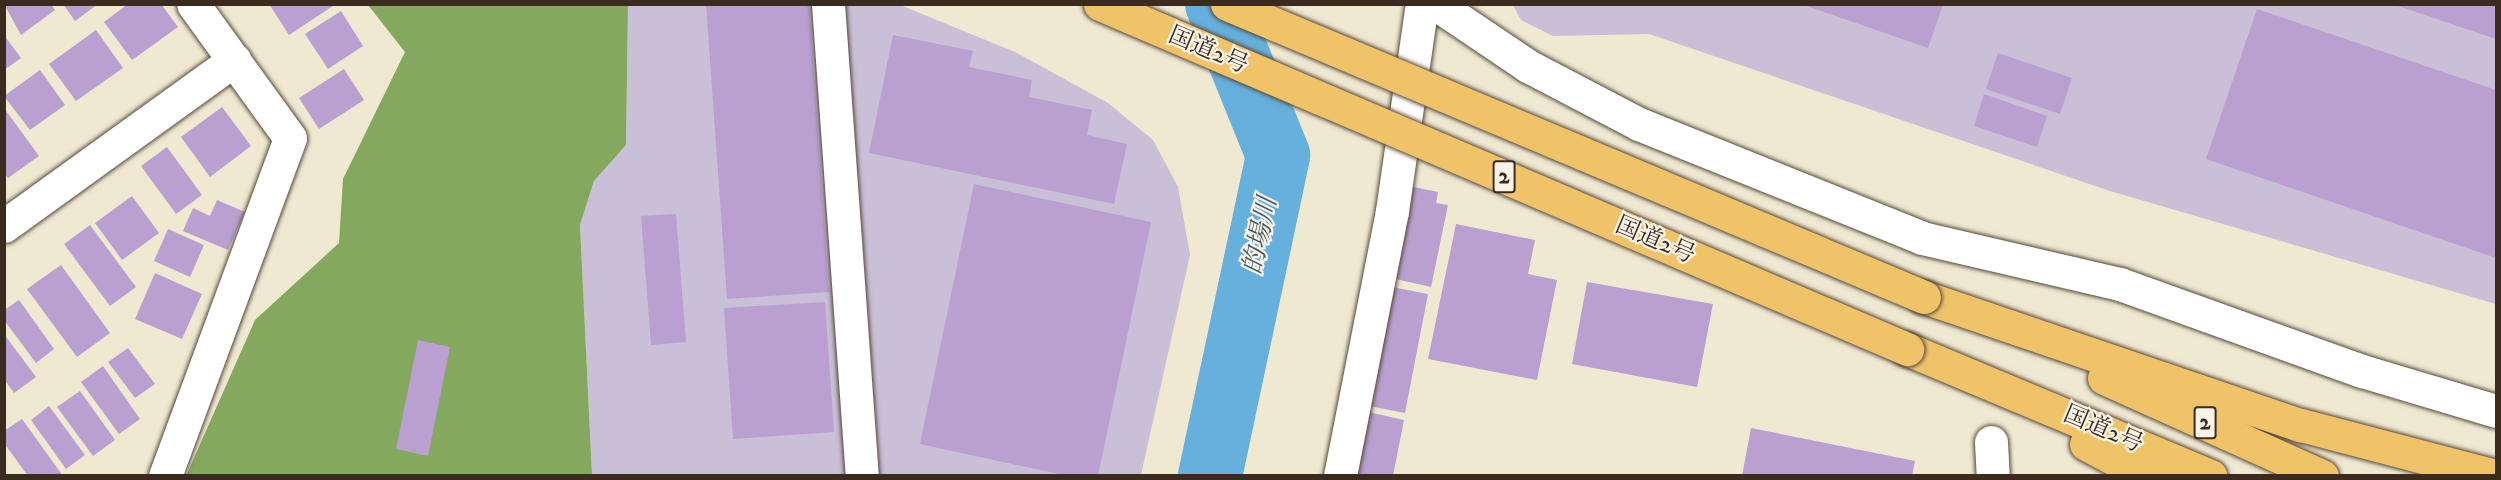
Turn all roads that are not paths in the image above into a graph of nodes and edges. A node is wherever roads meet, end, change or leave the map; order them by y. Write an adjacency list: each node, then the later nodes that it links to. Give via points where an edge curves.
1 (193, 4): 7 (street)
2 (828, 4): 14 (street)
3 (1100, 4): 11 (highway, 国道2号 / 2, bridge, via 1907,349)
4 (1227, 4): 9 (highway, 国道2号 / 2, bridge, via 1924,297)
5 (1422, 4): 15 (street, via 1392,211)
6 (1436, 4): 10 (street, via 1528,66 1639,123 1922,238 2120,284 2362,371)
7 (234, 60): 8 (street); 13 (street, via 290,138)
8 (4, 226)
9 (2092, 363): 19 (highway, 国道2号 / 2); 20 (highway, via 2301,425)
10 (2496, 411)
11 (2068, 425): 17 (highway); 18 (highway, 国道2号 / 2)
12 (1991, 442): 16 (street)
13 (165, 476)
14 (862, 476)
15 (1340, 476)
16 (1993, 476)
17 (2146, 476)
18 (2211, 476)
19 (2322, 476)
20 (2496, 476)

